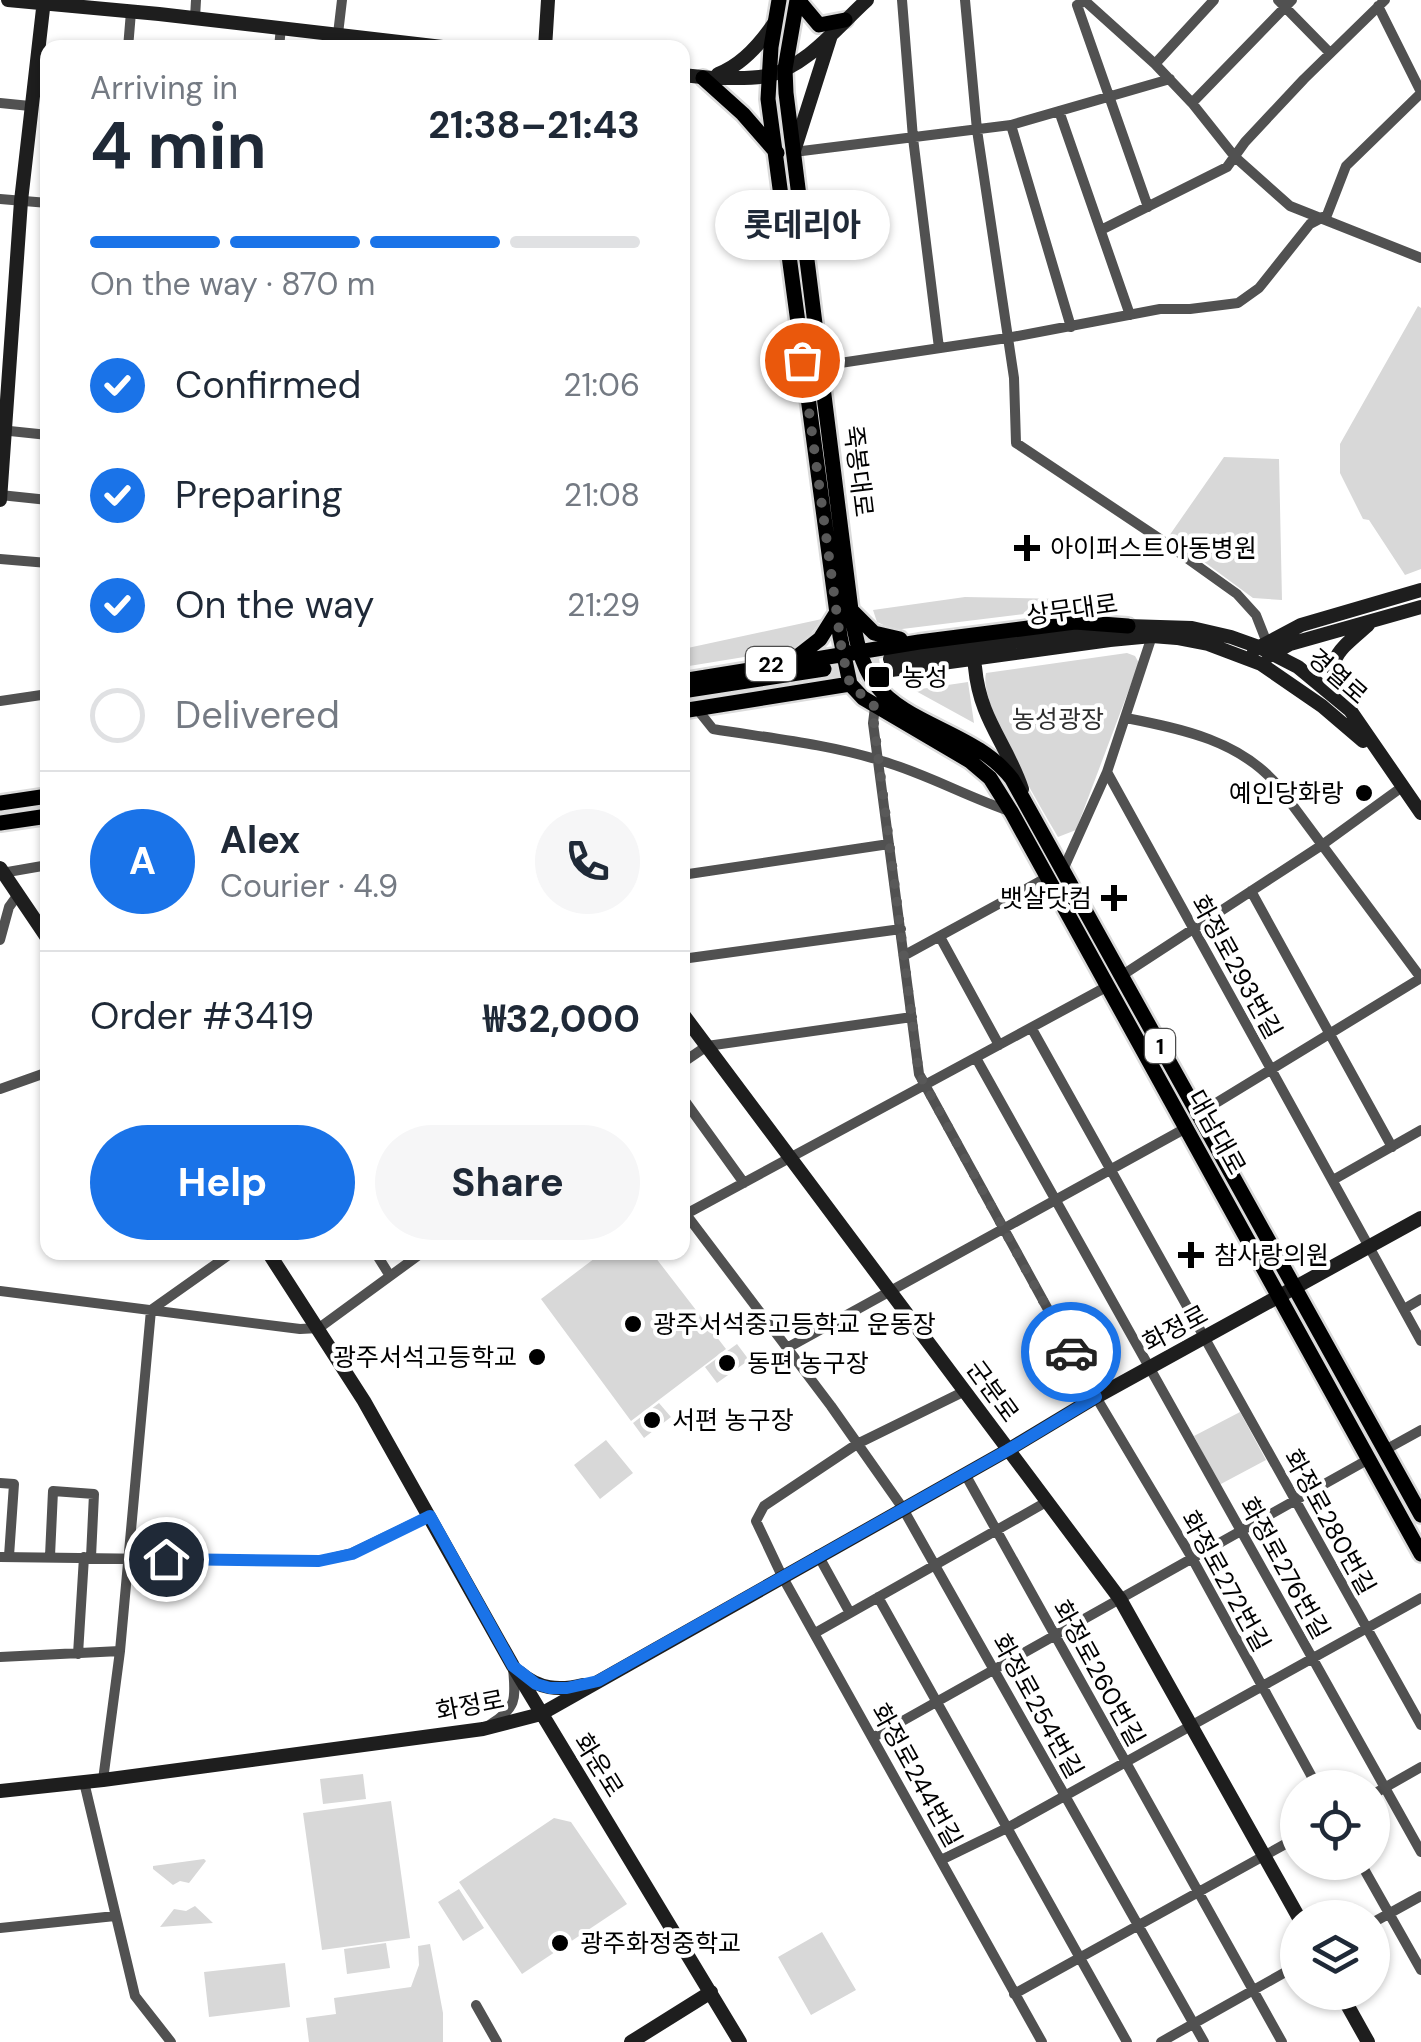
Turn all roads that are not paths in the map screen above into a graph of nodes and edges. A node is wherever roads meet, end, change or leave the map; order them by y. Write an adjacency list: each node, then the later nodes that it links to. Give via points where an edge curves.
1 (8, 0): 12 (street)
2 (196, 0): 16 (street)
3 (342, 0): 20 (street)
4 (548, 0): 25 (street)
5 (779, 0): 17 (main road, 죽봉대로 / 1)
6 (797, 0): 18 (main road, via 819,25); 28 (main road, 죽봉대로 / 1)
7 (867, 0): 18 (street)
8 (902, 0): 41 (street)
9 (965, 0): 40 (street)
10 (1084, 0): 27 (street); 34 (street, via 1077,4)
11 (1214, 0): 27 (street)
12 (44, 2): 15 (street); 37 (street)
13 (1285, 2): 26 (street); 36 (street)
14 (1381, 3): 26 (street); 33 (street)
15 (131, 12): 16 (street); 22 (street)
16 (194, 18): 19 (street)
17 (776, 20): 30 (street, via 729,70); 31 (main road, 죽봉대로 / 1)
18 (845, 20): 21 (street)
19 (281, 27): 20 (street); 23 (street)
20 (338, 34): 24 (street)
21 (831, 35): 28 (street); 42 (street)
22 (129, 40)
23 (280, 40)
24 (375, 40)
25 (546, 40)
26 (1330, 53): 43 (street)
27 (1155, 64): 32 (street)
28 (786, 75): 31 (street); 42 (main road, 죽봉대로 / 1)
29 (690, 76): 30 (street)
30 (703, 78): 31 (street); 42 (main road)
31 (768, 78): 42 (main road, 죽봉대로 / 1)
32 (1170, 79): 34 (street); 36 (street)
33 (1421, 93): 50 (street, via 1346,166 1327,215)
34 (1107, 96): 38 (street); 49 (street)
35 (0, 103): 37 (street)
36 (1192, 103): 43 (street)
37 (30, 106): 47 (street)
38 (1060, 111): 39 (street); 51 (street)
39 (1011, 125): 40 (street); 54 (street)
40 (978, 130): 41 (street); 55 (street)
41 (913, 138): 42 (street); 56 (street)
42 (786, 153): 44 (main road, 죽봉대로 / 1); 45 (main road, 죽봉대로 / 1)
43 (1234, 158): 49 (street); 50 (street, via 1290,206)
44 (780, 174): 45 (main road, via 788,168); 66 (main road, 죽봉대로 / 1)
45 (798, 192): 57 (main road, 죽봉대로 / 1)
46 (0, 199): 47 (street)
47 (21, 201): 48 (street); 58 (street)
48 (40, 202)
49 (1148, 207): 51 (street)
50 (1318, 218): 52 (street); 53 (street, via 1248,298)
51 (1101, 230): 53 (street)
52 (1421, 258)
53 (1130, 315): 54 (street)
54 (1071, 327): 55 (street)
55 (1007, 338): 56 (street); 72 (street, via 1016,443 1237,594 1252,608)
56 (939, 348): 57 (street)
57 (820, 366): 66 (main road, 죽봉대로 / 1)
58 (3, 430): 59 (street); 60 (street)
59 (40, 434)
60 (0, 497): 61 (street)
61 (40, 500)
62 (0, 559): 63 (street)
63 (40, 562)
64 (1421, 590): 72 (street, 상무대로, via 1301,625)
65 (1421, 607): 67 (street, 상무대로)
66 (844, 611): 70 (main road, via 880,636); 71 (main road, 죽봉대로 / 1); 73 (main road)
67 (1369, 624): 72 (street, 상무대로); 85 (street, via 1334,658 1331,675)
68 (1128, 626): 69 (street, 상무대로, via 890,664); 70 (main road, via 1075,622); 72 (street, 상무대로, via 1192,628)
69 (1152, 636): 72 (street, 상무대로, via 1246,656); 74 (street, 상무대로); 86 (street)
70 (918, 642): 71 (main road)
71 (851, 651): 73 (main road, 22); 76 (main road, 대남대로 / 1); 77 (main road, 죽봉대로 / 1)
72 (1265, 651): 85 (street, 경열로, via 1298,667); 87 (street, 경열로)
73 (791, 660): 75 (main road, 22)
74 (975, 667): 76 (street, 상무대로); 93 (street, via 982,708 1009,756)
75 (690, 679)
76 (873, 682): 77 (street, 상무대로); 93 (main road, 대남대로 / 1, via 895,703 1003,768)
77 (850, 684): 82 (main road, 대남대로 / 1); 83 (main road, 22)
78 (690, 690): 81 (main road, via 824,674)
79 (40, 695): 80 (street)
80 (0, 701)
81 (690, 707)
82 (875, 707): 88 (street, 화정로272번길); 93 (main road, 대남대로 / 1, via 970,761)
83 (690, 708)
84 (690, 710): 88 (street, via 713,728)
85 (1350, 710): 87 (street, 경열로)
86 (1126, 718): 89 (street); 98 (street, via 1202,735 1259,766)
87 (1376, 751): 90 (street, 경열로)
88 (878, 759): 93 (street, via 969,798); 97 (street, 화정로272번길)
89 (1107, 772): 101 (street); 107 (street, 화정로293번길)
90 (1402, 787): 94 (street, 경열로); 98 (street)
91 (40, 797): 92 (main road)
92 (0, 803)
93 (1019, 808): 101 (main road, 대남대로 / 1)
94 (1421, 812)
95 (40, 817): 96 (main road)
96 (0, 823)
97 (890, 844): 102 (street); 106 (street, 화정로272번길)
98 (1322, 844): 103 (street); 112 (street)
99 (40, 866): 100 (street)
100 (1, 870): 104 (street)
101 (1056, 873): 108 (street); 113 (main road, 대남대로 / 1)
102 (690, 874)
103 (1252, 890): 107 (street); 117 (street)
104 (16, 896): 105 (street); 109 (street)
105 (40, 928)
106 (901, 929): 110 (street, 화정로272번길); 111 (street)
107 (1193, 929): 113 (street); 122 (street, 화정로293번길)
108 (940, 937): 110 (street); 118 (street)
109 (0, 940)
110 (905, 955): 114 (street, 화정로272번길)
111 (690, 958)
112 (1421, 978): 117 (street)
113 (1115, 981): 116 (street); 127 (main road, 대남대로 / 1); 128 (main road, 대남대로 / 1)
114 (912, 1017): 119 (street); 124 (street, 화정로272번길)
115 (690, 1023): 119 (street, 군분로)
116 (1032, 1028): 118 (street); 132 (street, 화정로280번길)
117 (1330, 1034): 122 (street); 130 (street)
118 (999, 1045): 121 (street)
119 (706, 1046): 120 (street); 131 (street, 군분로)
120 (690, 1057)
121 (976, 1058): 124 (street); 135 (street, 화정로276번길)
122 (1270, 1069): 127 (street); 133 (street, 화정로293번길)
123 (40, 1075): 125 (street)
124 (924, 1086): 131 (street); 139 (street, 화정로272번길)
125 (0, 1090)
126 (690, 1108): 134 (street)
127 (1198, 1114): 146 (main road, 대남대로 / 1)
128 (1186, 1128): 132 (street); 149 (main road, 대남대로 / 1)
129 (1421, 1130): 130 (street)
130 (1392, 1147): 133 (street)
131 (790, 1158): 134 (street); 148 (street, 군분로)
132 (1110, 1169): 135 (street); 154 (street, 화정로280번길)
133 (1333, 1180): 140 (street, 화정로293번길)
134 (744, 1184): 136 (street)
135 (1056, 1200): 139 (street); 157 (street, 화정로276번길)
136 (690, 1209)
137 (1421, 1218): 140 (street, 화정로)
138 (690, 1220): 156 (street, 화정로254번길)
139 (1004, 1228): 148 (street); 159 (street, 화정로272번길)
140 (1370, 1247): 146 (street, 화정로); 151 (street, 화정로293번길)
141 (222, 1260): 152 (street)
142 (273, 1260): 153 (street, 화운로)
143 (380, 1260): 145 (street)
144 (412, 1260): 145 (street)
145 (390, 1276): 153 (street)
146 (1294, 1289): 149 (street, 화정로); 163 (main road, 대남대로 / 1)
147 (0, 1290): 152 (street)
148 (889, 1290): 156 (street); 158 (street, 군분로)
149 (1279, 1297): 154 (street, 화정로); 164 (main road, 대남대로 / 1)
150 (1421, 1299): 151 (street)
151 (1404, 1309): 155 (street, 화정로293번길)
152 (151, 1310): 153 (street); 179 (street)
153 (319, 1328): 171 (street, 화운로)
154 (1204, 1338): 157 (street, 화정로); 167 (street, 화정로280번길)
155 (1421, 1342)
156 (786, 1348): 161 (street, 화정로254번길)
157 (1148, 1368): 159 (street, 화정로); 173 (street, 화정로276번길)
158 (965, 1391): 161 (street); 162 (street, 군분로)
159 (1096, 1397): 162 (street, 화정로); 180 (street, 화정로272번길)
160 (1421, 1430): 163 (street)
161 (857, 1444): 169 (street, 화정로254번길); 182 (street, 화정로244번길, via 756,1516)
162 (1008, 1450): 165 (street, 화정로); 168 (street, 군분로)
163 (1385, 1450): 170 (main road, 대남대로 / 1)
164 (1368, 1459): 167 (street); 174 (main road, 대남대로 / 1)
165 (966, 1474): 169 (street, 화정로); 172 (street, 화정로260번길)
166 (0, 1483): 176 (street, via 14,1484)
167 (1295, 1500): 173 (street); 187 (street, 화정로280번길)
168 (1048, 1501): 172 (street); 185 (street, 군분로)
169 (902, 1507): 175 (street, 화정로); 181 (street, 화정로254번길)
170 (1421, 1515)
171 (430, 1516): 179 (street, via 352,1554 319,1561); 194 (street, 화운로)
172 (997, 1530): 181 (street); 189 (street, 화정로260번길)
173 (1241, 1531): 180 (street); 193 (street, 화정로276번길)
174 (1421, 1554)
175 (818, 1555): 182 (street, 화정로); 186 (street)
176 (5, 1556): 177 (street)
177 (50, 1556): 178 (street); 178 (street, via 52,1492 94,1494)
178 (88, 1557): 179 (street); 191 (street)
179 (128, 1558): 190 (street)
180 (1192, 1558): 185 (street); 197 (street, 화정로272번길)
181 (936, 1565): 183 (street); 195 (street, 화정로254번길)
182 (782, 1576): 188 (street, 화정로244번길); 196 (street, 화정로)
183 (878, 1597): 186 (street); 198 (street)
184 (1421, 1598): 187 (street)
185 (1120, 1599): 189 (street); 201 (street, 군분로)
186 (850, 1613): 188 (street)
187 (1367, 1628): 193 (street); 200 (street, 화정로280번길)
188 (815, 1633): 203 (street, 화정로244번길)
189 (1055, 1635): 195 (street); 204 (street, 화정로260번길)
190 (120, 1650): 191 (street); 208 (street)
191 (78, 1654): 192 (street)
192 (0, 1657)
193 (1313, 1659): 197 (street); 207 (street, 화정로276번길)
194 (513, 1666): 196 (street, via 550,1688); 199 (street, 화운로); 202 (street, via 514,1702)
195 (994, 1669): 198 (street); 212 (street, 화정로254번길)
196 (598, 1681): 199 (street, 화정로)
197 (1262, 1687): 201 (street); 206 (street, 화정로272번길)
198 (936, 1701): 203 (street); 214 (street)
199 (540, 1714): 202 (street, 화정로); 231 (street, 화운로)
200 (1421, 1725)
201 (1192, 1726): 204 (street); 217 (street, 군분로)
202 (483, 1729): 208 (street, 화정로)
203 (874, 1737): 218 (street, 화정로244번길)
204 (1126, 1762): 212 (street); 219 (street, 화정로260번길)
205 (1421, 1768): 210 (street)
206 (1308, 1770)
207 (1375, 1770)
208 (104, 1780): 209 (street, 화정로)
209 (84, 1782): 211 (street, 화정로); 223 (street)
210 (1390, 1785)
211 (0, 1791)
212 (1066, 1796): 214 (street); 225 (street, 화정로254번길)
213 (1390, 1797): 216 (street, 화정로276번길)
214 (1007, 1828): 218 (street); 227 (street)
215 (1280, 1847): 217 (street)
216 (1421, 1852)
217 (1264, 1855): 219 (street); 221 (street, 군분로)
218 (941, 1860): 232 (street, 화정로244번길)
219 (1198, 1892): 225 (street); 230 (street, 화정로260번길)
220 (1421, 1896): 222 (street)
221 (1288, 1900)
222 (1390, 1913)
223 (115, 1916): 226 (street); 236 (street, via 135,1996)
224 (1390, 1916): 228 (street)
225 (1138, 1924): 227 (street); 235 (street, 화정로254번길)
226 (0, 1928)
227 (1079, 1957): 232 (street); 241 (street)
228 (1421, 1970)
229 (1280, 1975): 230 (street)
230 (1253, 1990): 235 (street); 244 (street, 화정로260번길)
231 (711, 1992): 238 (street); 239 (street, 화운로)
232 (1014, 1994): 240 (street, 화정로244번길)
233 (476, 2005): 237 (street)
234 (1350, 2010): 245 (street)
235 (1194, 2023): 242 (street); 243 (street, 화정로254번길)
236 (170, 2042)
237 (498, 2042)
238 (630, 2042)
239 (740, 2042)
240 (1042, 2042)
241 (1126, 2042)
242 (1160, 2042)
243 (1204, 2042)
244 (1282, 2042)
245 (1368, 2042)

